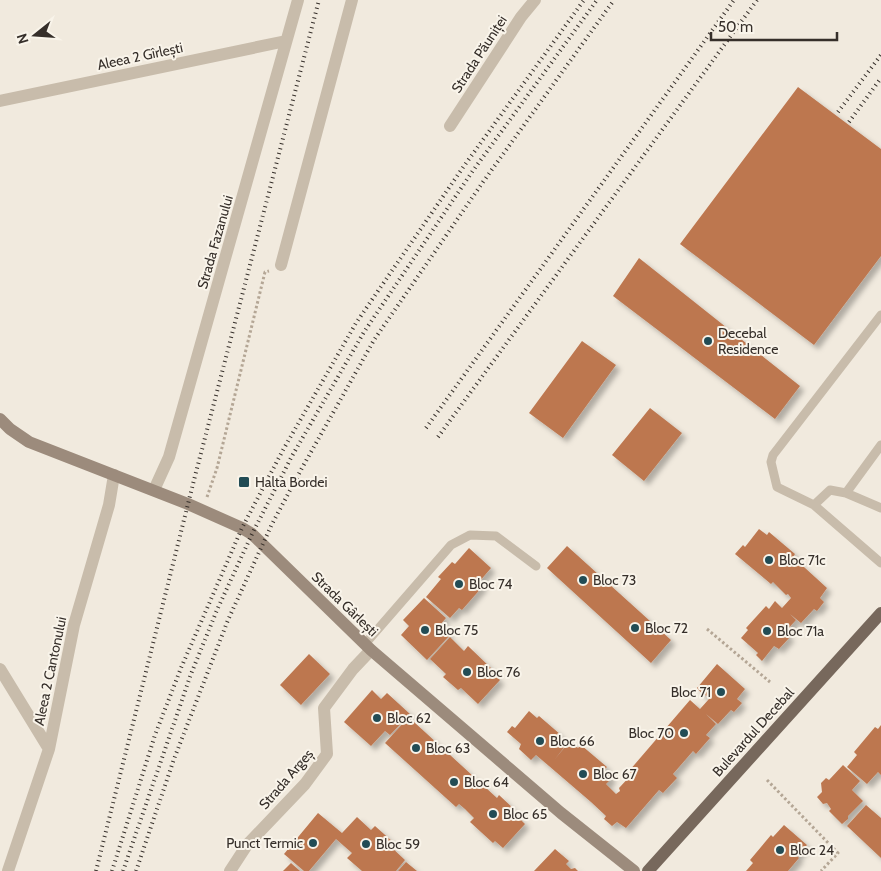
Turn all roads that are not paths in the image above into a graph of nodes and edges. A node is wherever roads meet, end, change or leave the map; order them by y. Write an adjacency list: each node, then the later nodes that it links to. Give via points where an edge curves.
1 (298, 0): 4 (street, Strada Fazanului)
2 (352, 0): 7 (street)
3 (534, 0): 6 (street, Strada Păuniței)
4 (286, 41): 5 (street, Aleea 2 Gîrlești); 12 (street, Strada Fazanului, via 169,457)
5 (0, 101)
6 (450, 126)
7 (281, 265)
8 (881, 315): 14 (lane, via 772,455 777,487)
9 (0, 419): 11 (street, Strada Gârlești, via 30,442)
10 (881, 445): 13 (lane)
11 (114, 475): 12 (street, Strada Gârlești); 21 (street, Aleea 2 Cantonului, via 109,505 74,625)
12 (154, 490): 19 (street, Strada Gârlești, via 252,534)
13 (846, 493): 14 (lane, via 830,490); 15 (lane)
14 (814, 505): 16 (lane)
15 (881, 508)
16 (881, 563)
17 (536, 566): 19 (lane, via 496,536 470,535 451,545)
18 (881, 613): 25 (main road, Bulevardul Decebal)
19 (368, 647): 23 (street, Strada Argeș, via 324,708 328,754 305,784 247,845); 24 (street, Strada Gârlești, via 560,813)
20 (0, 669): 21 (street)
21 (49, 750): 22 (street, Aleea 2 Cantonului)
22 (8, 871)
23 (230, 871)
24 (634, 871)
25 (648, 871)

